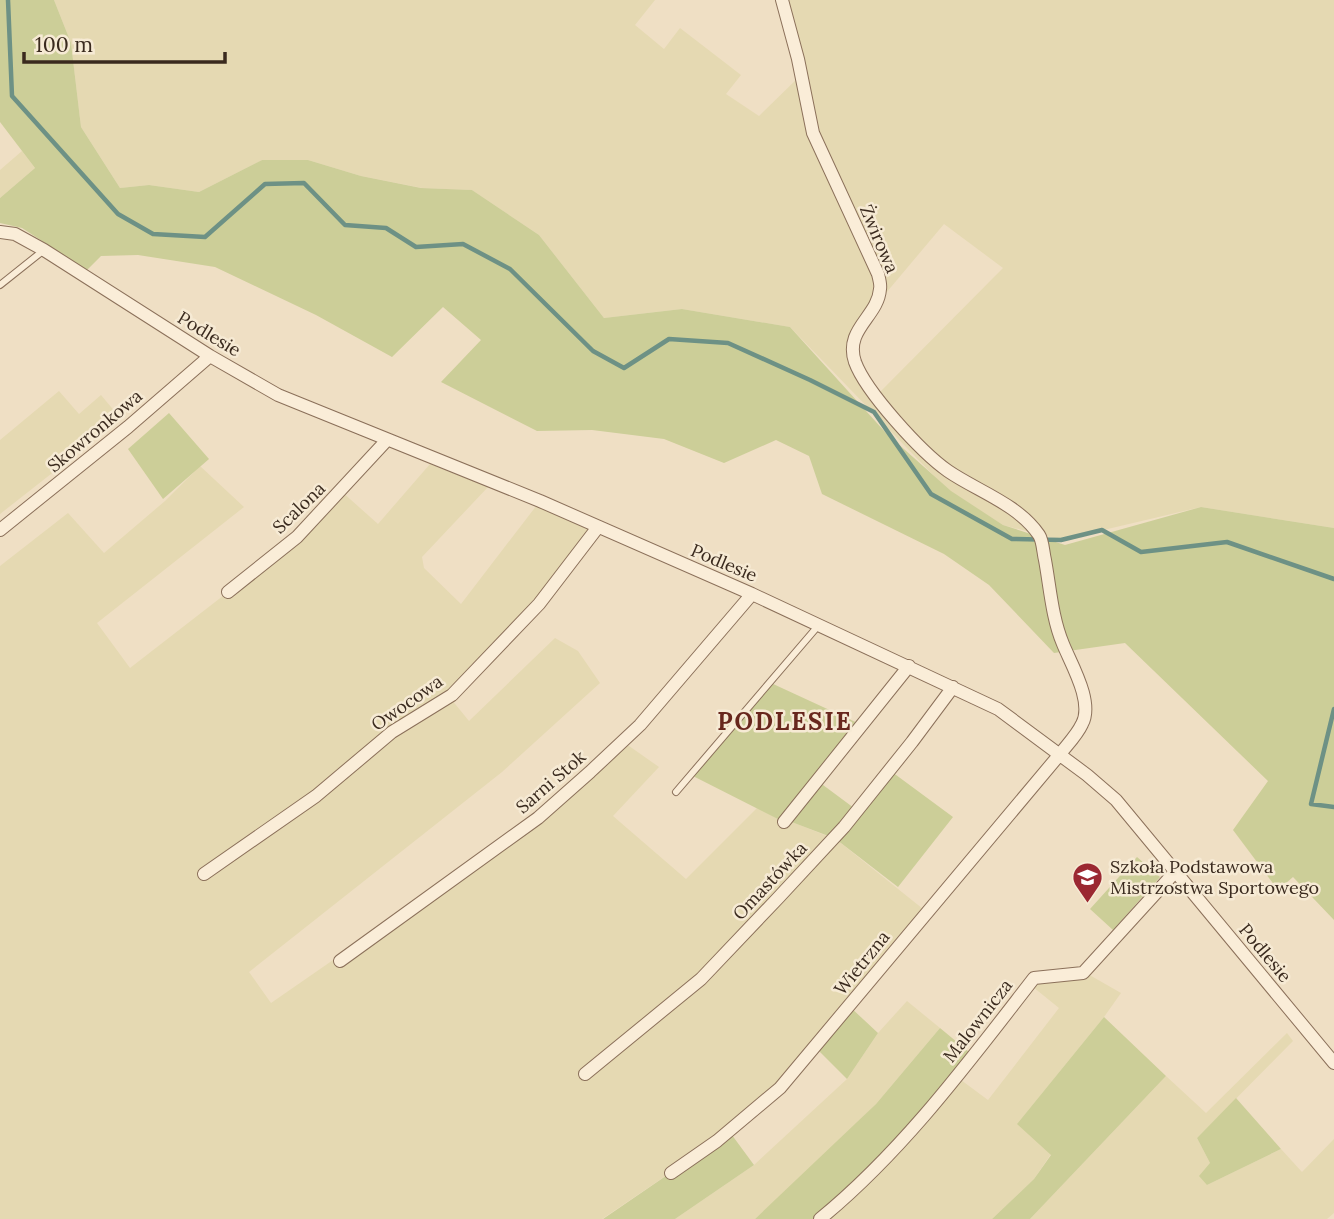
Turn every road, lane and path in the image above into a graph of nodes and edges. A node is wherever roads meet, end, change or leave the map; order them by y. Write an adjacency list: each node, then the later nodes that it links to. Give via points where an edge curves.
1 (782, 0): 9 (street, Żwirowa, via 813,133 878,274 880,290 852,348 865,383 919,447 947,470 1017,512)
2 (0, 232): 3 (street, Podlesie, via 15,234)
3 (44, 250): 4 (lane); 5 (street, Podlesie)
4 (0, 285)
5 (210, 356): 6 (street, Podlesie, via 278,395); 8 (street, Skowronkowa)
6 (387, 440): 7 (street, Podlesie); 10 (street, Scalona, via 297,537)
7 (598, 527): 11 (street, Podlesie); 19 (street, Owocowa, via 540,604 452,695 392,732 316,796)
8 (0, 530)
9 (1041, 541): 15 (street, Wietrzna, via 1056,621 1075,667 1085,715)
10 (228, 592)
11 (752, 594): 12 (street, Podlesie); 20 (street, Sarni Stok, via 640,725 590,772 538,818)
12 (819, 625): 13 (street, Podlesie); 16 (lane)
13 (909, 666): 14 (street, Podlesie); 17 (street)
14 (953, 687): 15 (street, Podlesie, via 998,709); 22 (street, Omastówka, via 844,827 762,916 701,979)
15 (1060, 754): 18 (street, Podlesie, via 1116,800); 23 (street, Wietrzna, via 779,1088)
16 (676, 792)
17 (784, 822)
18 (1175, 872): 21 (street, Podlesie); 24 (street, Malownicza, via 1083,972 1034,978 896,1148)
19 (204, 874)
20 (340, 961)
21 (1334, 1063)
22 (585, 1074)
23 (671, 1173)
24 (820, 1219)

